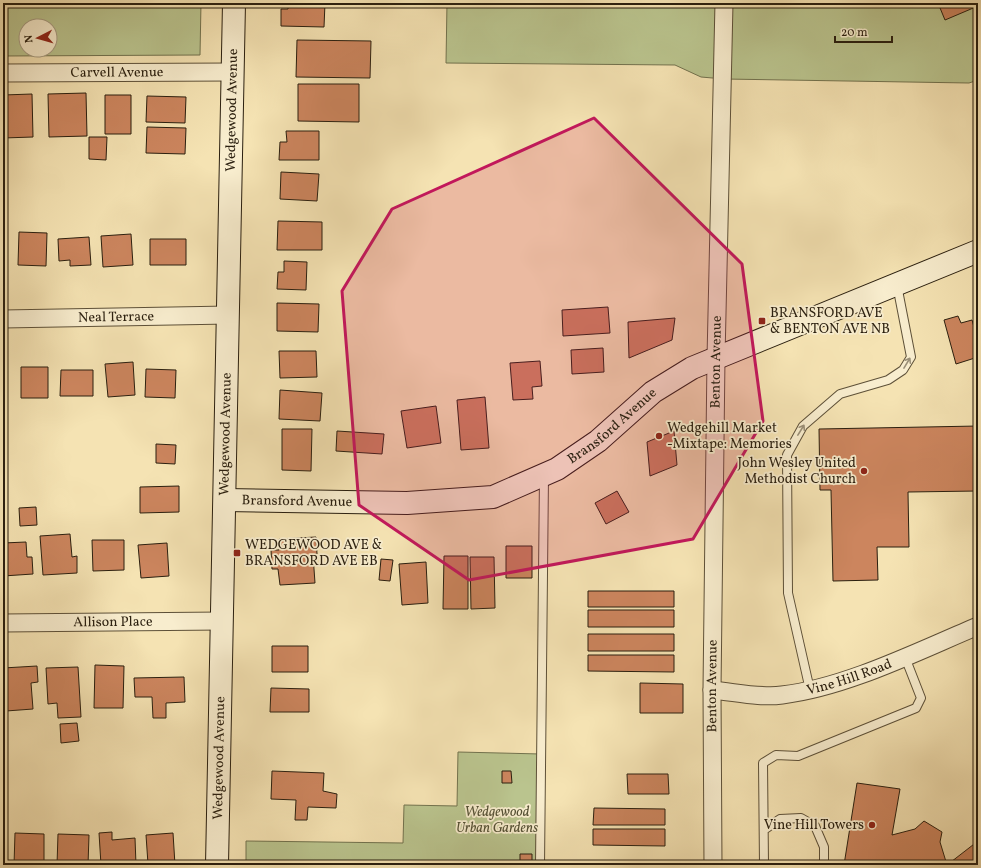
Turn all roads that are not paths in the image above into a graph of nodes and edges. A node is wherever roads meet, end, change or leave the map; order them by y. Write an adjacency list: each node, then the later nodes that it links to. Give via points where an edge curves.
1 (234, 3): 3 (main road, Wedgewood Avenue)
2 (724, 3): 9 (street, Benton Avenue)
3 (232, 72): 4 (street, Carvell Avenue); 7 (main road, Wedgewood Avenue)
4 (3, 73)
5 (978, 251): 6 (main road, Bransford Avenue)
6 (896, 284): 9 (main road, Bransford Avenue); 17 (lane, one-way to 6, via 788,593 787,455 803,426 840,394 888,380 903,370 911,356)
7 (229, 315): 8 (street, Neal Terrace); 11 (main road, Wedgewood Avenue)
8 (3, 319)
9 (716, 358): 10 (main road, Bransford Avenue, via 692,368 653,392 598,441); 16 (street, Benton Avenue)
10 (544, 475): 11 (main road, Bransford Avenue, via 493,497 407,503); 20 (lane)
11 (225, 500): 12 (main road, Wedgewood Avenue)
12 (222, 621): 13 (street, Allison Place); 19 (main road, Wedgewood Avenue)
13 (3, 623)
14 (978, 626): 15 (street, Vine Hill Road)
15 (905, 656): 17 (street, Vine Hill Road, via 844,681); 18 (lane, via 921,698 916,708 798,756 776,755 763,763)
16 (712, 690): 17 (street, Vine Hill Road, via 781,695); 21 (street, Benton Avenue)
17 (810, 690)
18 (764, 830): 22 (lane); 23 (lane, via 780,819 802,818 815,826 824,847)
19 (217, 865)
20 (540, 865)
21 (713, 865)
22 (764, 865)
23 (824, 865)

